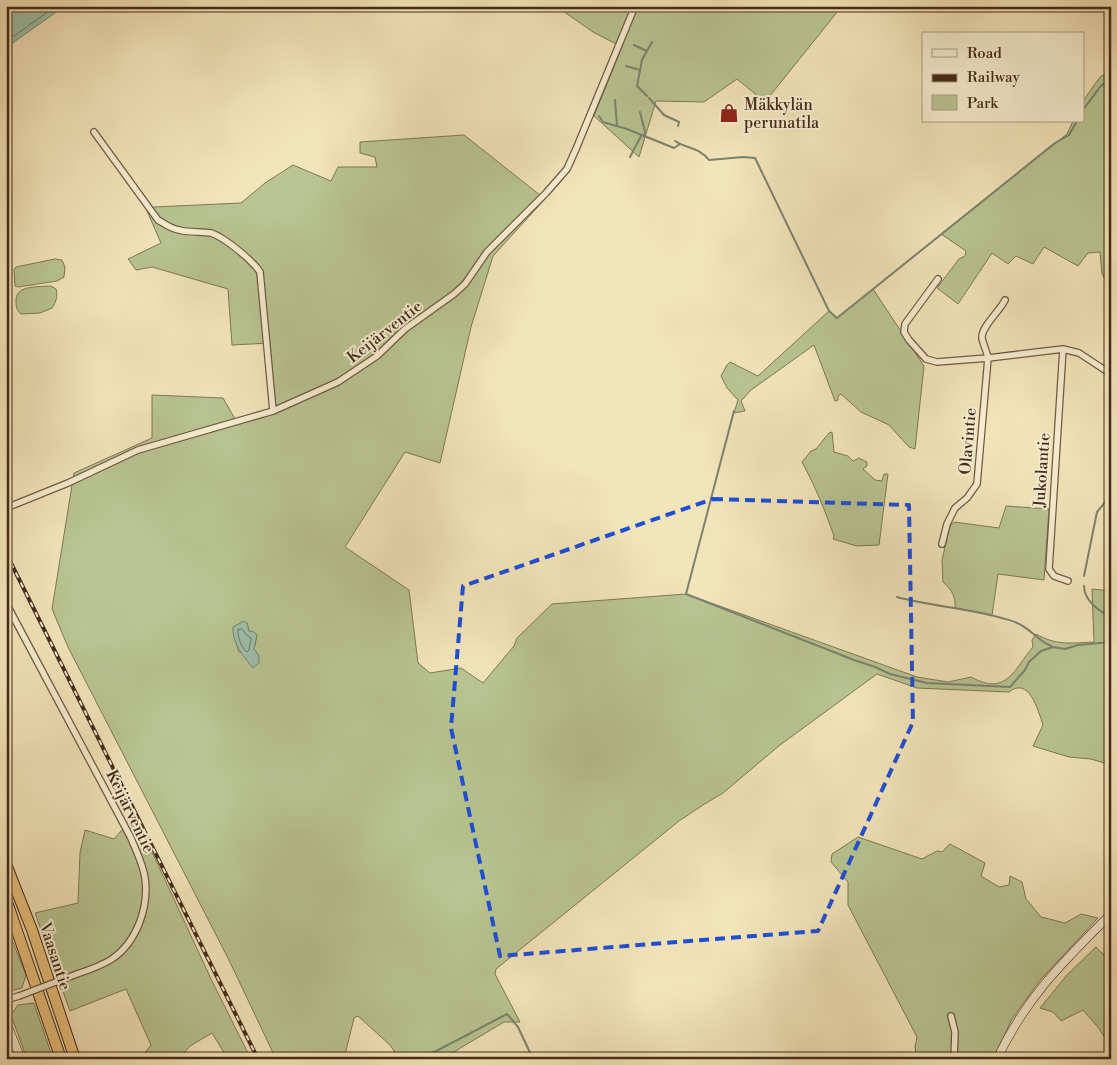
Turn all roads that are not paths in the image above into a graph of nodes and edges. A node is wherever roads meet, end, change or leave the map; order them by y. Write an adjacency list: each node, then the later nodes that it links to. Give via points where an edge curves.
1 (635, 6): 8 (street, Keijärventie, via 566,169 488,252 465,284 405,329 377,356 338,382)
2 (94, 132): 8 (street, via 158,220 181,231 213,234 255,264 260,272)
3 (938, 279): 6 (street, via 905,324 906,336 926,359 937,362)
4 (1005, 300): 6 (street, Olavintie, via 985,328 982,338)
5 (1063, 349): 6 (street); 7 (street, via 1079,353); 11 (street, Jukolantie, via 1049,569 1054,576)
6 (988, 358): 10 (street, Olavintie, via 977,484 955,508)
7 (1111, 374)
8 (273, 411): 9 (street, Keijärventie, via 138,450)
9 (7, 508)
10 (942, 544)
11 (1068, 581)
12 (6, 603): 16 (street, Keijärventie, bridge, via 131,838 145,876 144,908 138,927 113,958 93,969)
13 (6, 864): 21 (highway, Vaasantie, via 32,930)
14 (6, 899): 20 (highway, Vaasantie)
15 (1111, 914): 23 (main road, via 1036,992)
16 (6, 1000)
17 (951, 1016): 22 (street, via 955,1032)
18 (6, 1022): 19 (main road)
19 (21, 1059)
20 (61, 1059)
21 (74, 1059)
22 (954, 1059)
23 (997, 1059)

